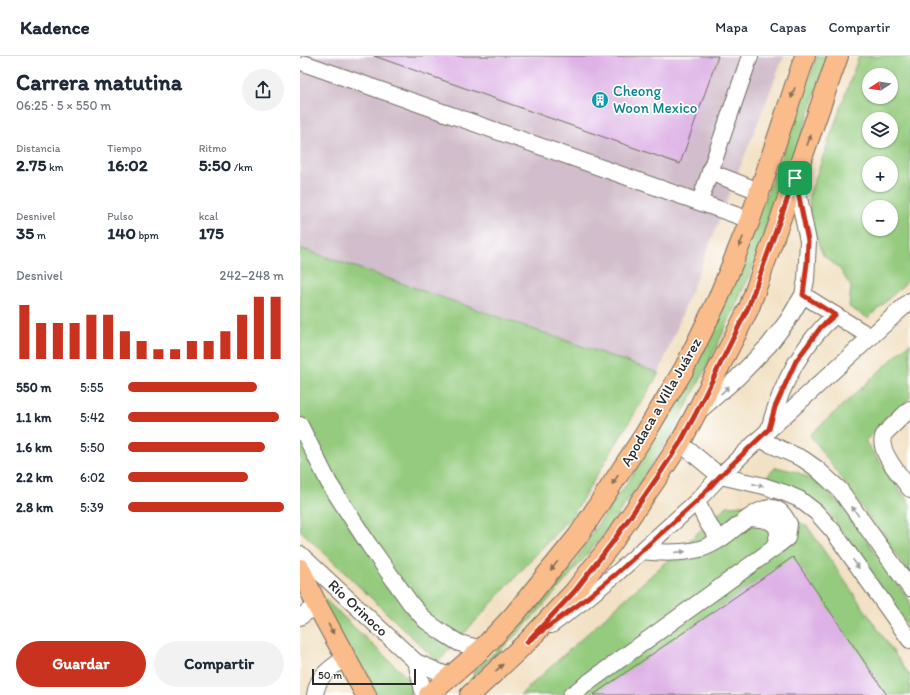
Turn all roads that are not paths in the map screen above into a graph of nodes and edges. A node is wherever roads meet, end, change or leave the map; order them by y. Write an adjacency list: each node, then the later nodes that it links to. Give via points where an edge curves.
1 (750, 56): 5 (street)
2 (805, 56): 7 (main road, Apodaca a Villa Juárez, one-way to 7)
3 (838, 56): 6 (main road, one-way to 3)
4 (306, 64): 8 (street)
5 (710, 172): 7 (street); 8 (street)
6 (795, 178): 10 (street, via 808,241); 15 (main road, via 748,308)
7 (759, 190): 9 (main road, Apodaca a Villa Juárez)
8 (700, 201): 9 (street)
9 (750, 220): 31 (main road, Apodaca a Villa Juárez, one-way to 31, via 718,299 684,369 645,434 578,536 514,615)
10 (803, 295): 12 (street); 15 (street, one-way to 10, via 769,345)
11 (910, 301): 13 (street)
12 (835, 315): 13 (street); 17 (street, via 821,327 796,361)
13 (871, 337): 17 (street)
14 (910, 409): 20 (street, via 885,433 882,441 885,453)
15 (695, 415): 18 (main road)
16 (300, 425): 31 (street, via 329,484 411,604 426,621 442,633 459,643)
17 (764, 434): 19 (street); 26 (street, one-way to 17, via 840,490 816,468)
18 (680, 443): 19 (street); 30 (main road, via 612,543 574,592)
19 (720, 476): 21 (street); 29 (street, one-way to 29, via 785,493 799,499 816,512 833,531)
20 (910, 489)
21 (697, 501): 22 (street, via 711,530); 23 (street)
22 (721, 539): 23 (street, one-way to 22, via 682,552 701,548); 41 (street, via 761,510 772,508 782,512 789,524 787,538)
23 (641, 551): 30 (street, via 582,602)
24 (300, 554): 33 (street, Río Orinoco)
25 (300, 569): 27 (main road)
26 (910, 588)
27 (317, 605): 28 (street); 32 (main road, one-way to 32)
28 (300, 617)
29 (910, 640)
30 (527, 642): 40 (main road, one-way to 30)
31 (482, 649): 34 (main road, Apodaca a Villa Juárez)
32 (346, 658): 35 (street, via 321,676); 36 (main road)
33 (416, 662): 34 (street, Río Orinoco); 37 (street)
34 (451, 677): 38 (main road, Apodaca a Villa Juárez); 39 (main road)
35 (314, 695)
36 (366, 695)
37 (424, 695)
38 (429, 695)
39 (465, 695)
40 (470, 695)
41 (571, 695)

